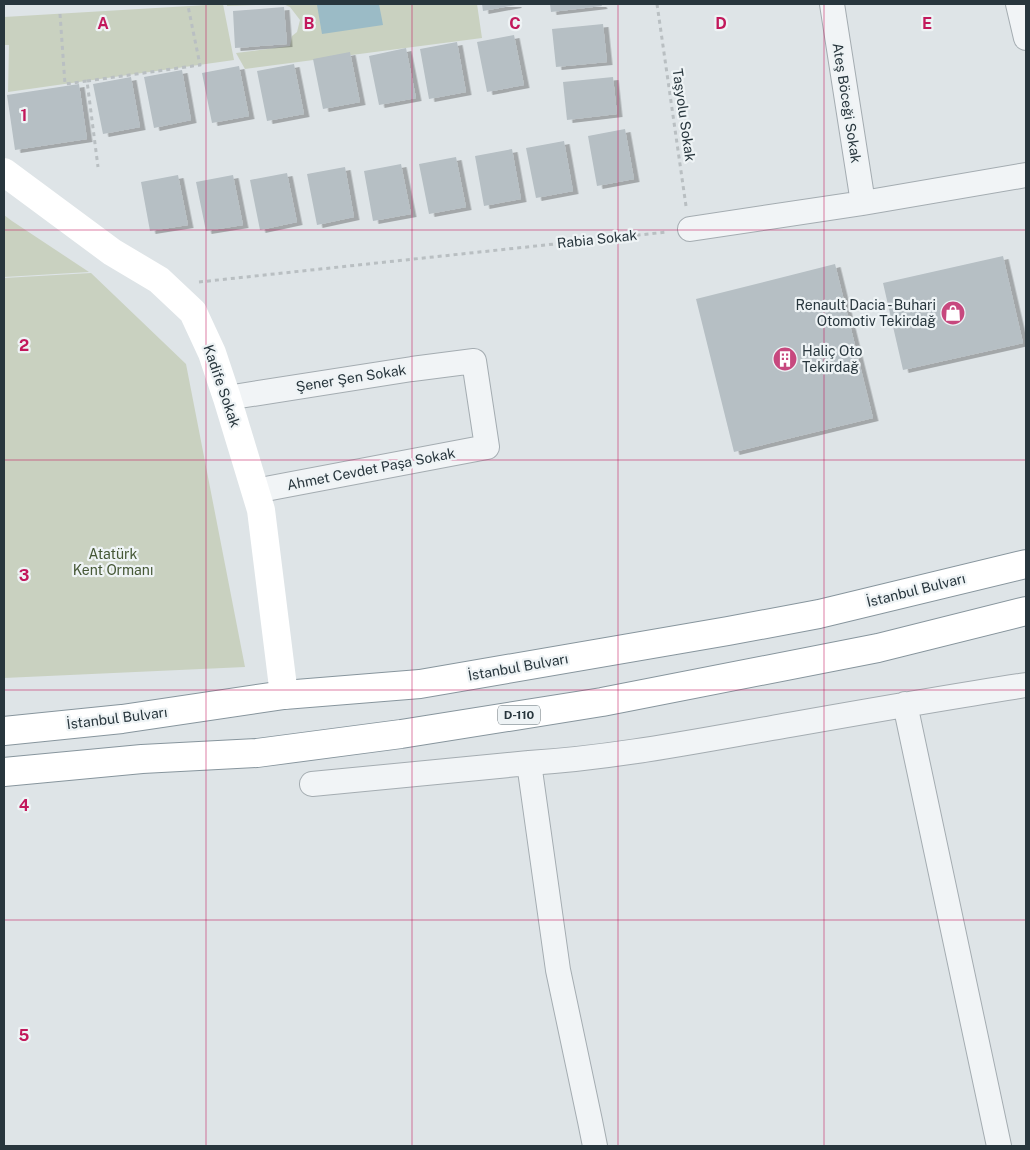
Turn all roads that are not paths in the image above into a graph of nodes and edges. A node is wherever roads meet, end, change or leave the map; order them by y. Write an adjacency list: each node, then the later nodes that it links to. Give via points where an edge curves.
1 (832, 4): 6 (street, Ateş Böceği Sokak)
2 (1018, 4): 3 (street)
3 (1026, 38)
4 (4, 172): 8 (main road, Kadife Sokak, via 112,252 159,280 193,312 212,353)
5 (1026, 175): 6 (street)
6 (863, 203): 7 (street)
7 (690, 229)
8 (227, 398): 9 (street, Şener Şen Sokak, via 474,361); 10 (main road, Kadife Sokak)
9 (487, 447): 10 (street, Ahmet Cevdet Paşa Sokak)
10 (255, 491): 14 (main road, Kadife Sokak, via 261,510)
11 (1026, 564): 14 (main road, İstanbul Bulvarı, via 819,614 728,631 420,684)
12 (1026, 611): 18 (main road, D-110, via 878,648 602,702 401,734 257,753 142,759)
13 (1026, 685): 15 (street)
14 (284, 695): 16 (main road, İstanbul Bulvarı, via 122,719)
15 (905, 704): 17 (street, via 659,748); 21 (street)
16 (4, 731)
17 (529, 763): 19 (street); 20 (street, via 558,970)
18 (4, 772)
19 (312, 784)
20 (594, 1146)
21 (999, 1146)

